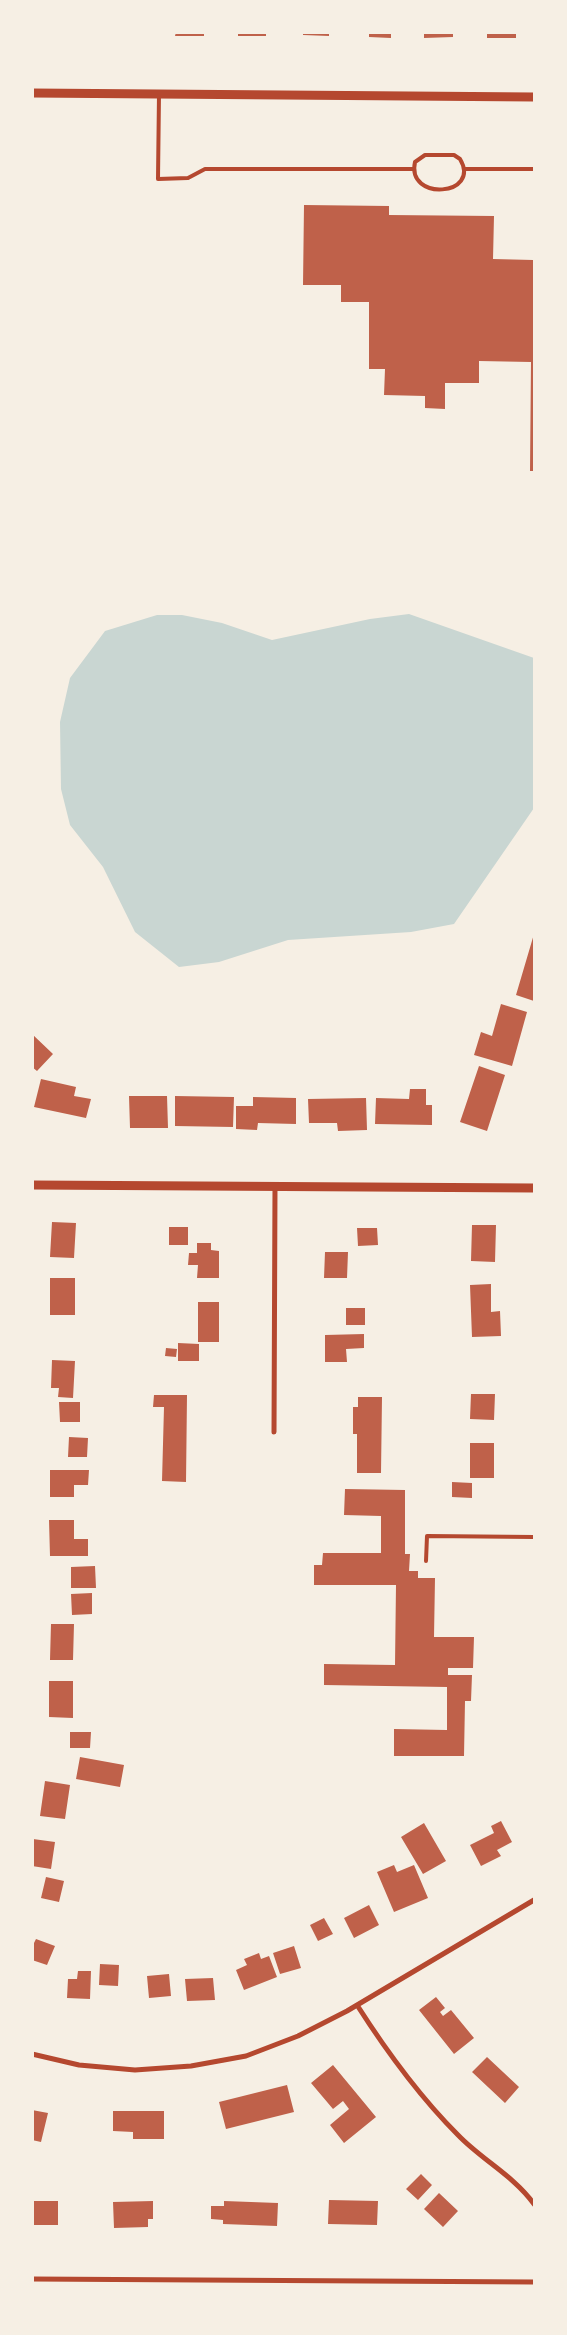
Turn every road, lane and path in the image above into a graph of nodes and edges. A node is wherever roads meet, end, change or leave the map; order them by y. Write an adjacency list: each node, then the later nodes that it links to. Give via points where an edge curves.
1 (32, 93): 2 (street)
2 (159, 94): 3 (street); 4 (lane, via 158,179 188,178 205,169)
3 (534, 97)
4 (414, 169): 5 (lane, via 415,162 425,155 454,155 460,159); 5 (lane, via 418,182 427,188 451,188 462,181)
5 (464, 169): 6 (lane)
6 (534, 169)
7 (32, 1184): 8 (street)
8 (275, 1187): 9 (street); 10 (street)
9 (534, 1188)
10 (274, 1432)
11 (534, 1537): 12 (lane, via 427,1536)
12 (426, 1561)
13 (534, 1900): 14 (street)
14 (357, 2005): 15 (street, via 298,2036 246,2056 191,2066 135,2070 79,2065); 16 (street, via 418,2093 459,2137 523,2189)
15 (32, 2054)
16 (534, 2204)
17 (32, 2279): 18 (street)
18 (534, 2282)

